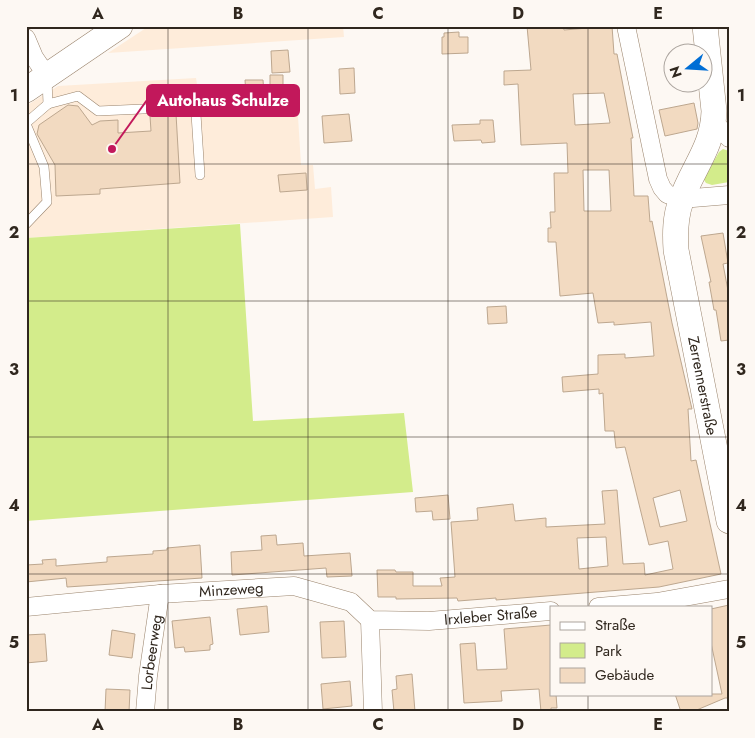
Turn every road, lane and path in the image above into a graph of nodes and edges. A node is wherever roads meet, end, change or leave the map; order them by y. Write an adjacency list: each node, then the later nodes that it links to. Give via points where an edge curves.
1 (120, 26): 5 (main road)
2 (626, 26): 12 (street, via 658,179 667,194)
3 (704, 26): 9 (main road, via 714,111)
4 (26, 38): 5 (street)
5 (47, 76): 6 (main road); 7 (lane)
6 (26, 90)
7 (48, 104): 8 (lane); 10 (lane, via 78,96 98,111 186,107 196,114)
8 (26, 124): 13 (lane, via 44,167 47,202)
9 (721, 130): 12 (main road, Zerrennerstraße, via 707,146)
10 (200, 175)
11 (729, 195): 12 (street)
12 (681, 199): 14 (main road, Zerrennerstraße, via 676,221 676,250)
13 (26, 224)
14 (729, 521)
15 (729, 589): 17 (street, via 657,602)
16 (160, 594): 18 (street, Minzeweg); 20 (street, Minzeweg, via 294,586 351,602); 21 (street, Lorbeerweg)
17 (610, 606)
18 (26, 607)
19 (550, 611): 20 (street, Irxleber Straße, via 429,620)
20 (370, 620): 22 (street)
21 (145, 712)
22 (373, 712)

